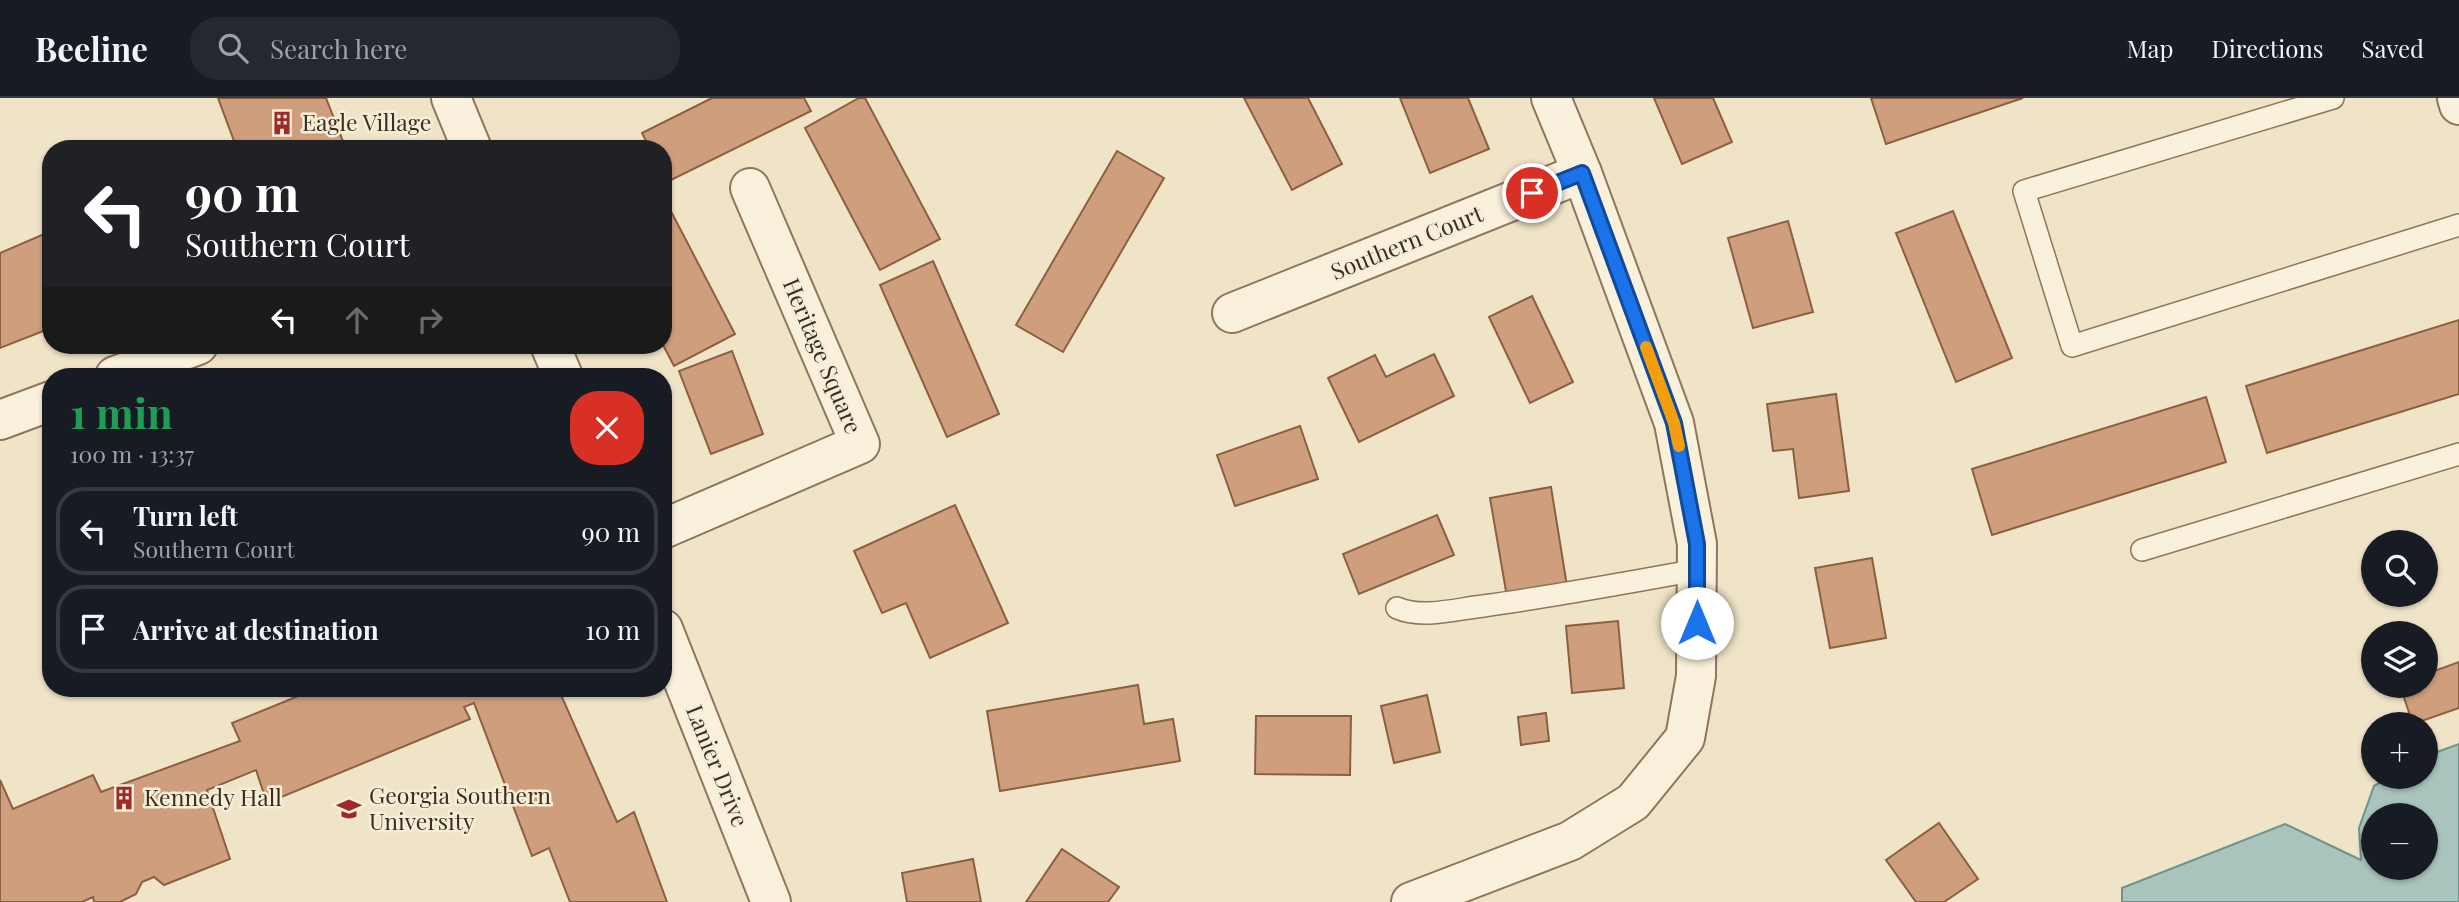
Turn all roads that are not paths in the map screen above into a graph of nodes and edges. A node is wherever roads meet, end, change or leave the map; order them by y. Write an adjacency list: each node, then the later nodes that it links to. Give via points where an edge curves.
1 (451, 98): 6 (street)
2 (1551, 98): 7 (street)
3 (2333, 98): 9 (lane, via 2024,191 2073,346)
4 (2457, 98): 5 (street)
5 (2459, 105)
6 (468, 140)
7 (1582, 173): 10 (street, Southern Court); 18 (street, via 1674,423 1697,544)
8 (750, 188): 16 (street, Heritage Square, via 860,444)
9 (2459, 225)
10 (1232, 313)
11 (174, 354): 12 (street)
12 (136, 368)
13 (42, 404): 14 (street)
14 (0, 420)
15 (2459, 454): 17 (lane)
16 (672, 525)
17 (2142, 550)
18 (1697, 570): 19 (lane, via 1552,597 1443,611); 22 (street, via 1696,676 1685,738 1633,802 1570,841)
19 (1397, 608)
20 (672, 652): 21 (street, Lanier Drive)
21 (771, 902)
22 (1412, 902)

